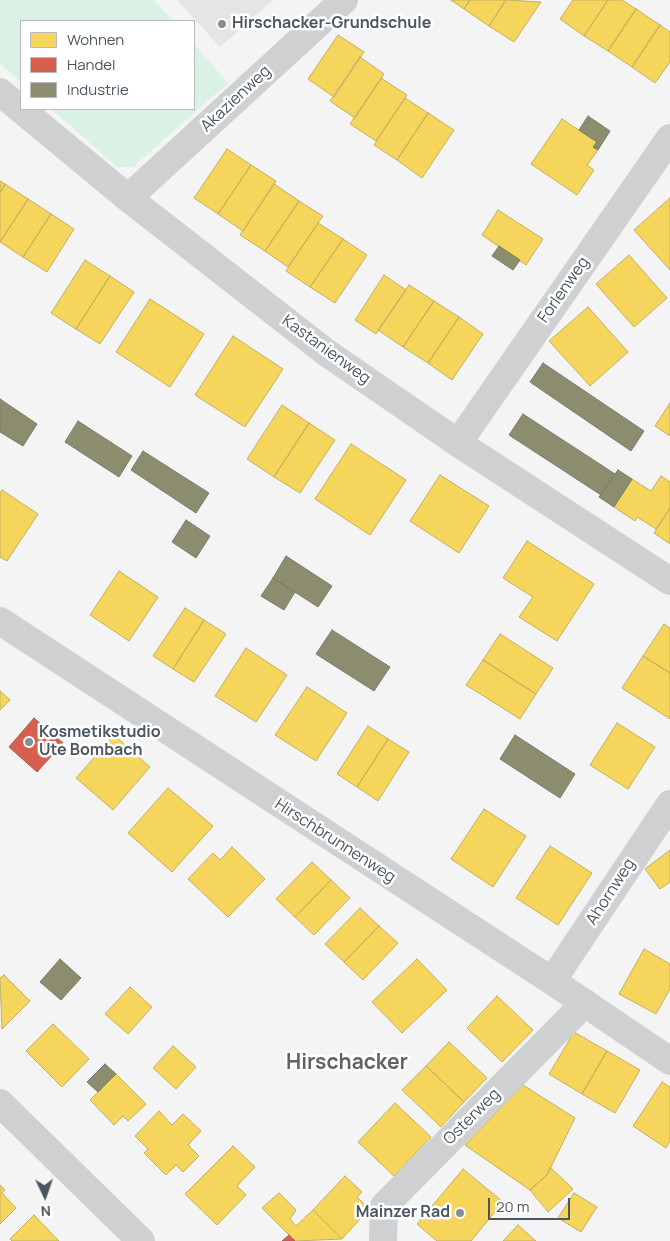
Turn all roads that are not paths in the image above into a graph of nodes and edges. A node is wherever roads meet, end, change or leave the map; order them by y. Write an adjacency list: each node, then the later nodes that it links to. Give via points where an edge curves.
1 (344, 0): 6 (street, Akazienweg)
2 (0, 93): 3 (street, Kastanienweg)
3 (20, 109)
4 (21, 110): 6 (street, Kastanienweg)
5 (670, 138): 7 (street, Forlenweg)
6 (128, 198): 7 (street, Kastanienweg, via 327,352)
7 (458, 444): 8 (street, Kastanienweg)
8 (670, 581)
9 (0, 621): 11 (street, Hirschbrunnenweg)
10 (670, 804): 11 (street, Ahornweg)
11 (552, 982): 12 (street, Hirschbrunnenweg)
12 (585, 1003): 13 (street, Hirschbrunnenweg); 16 (street, Osterweg, via 384,1206)
13 (670, 1061)
14 (0, 1103): 15 (street)
15 (141, 1241)
16 (383, 1241)

